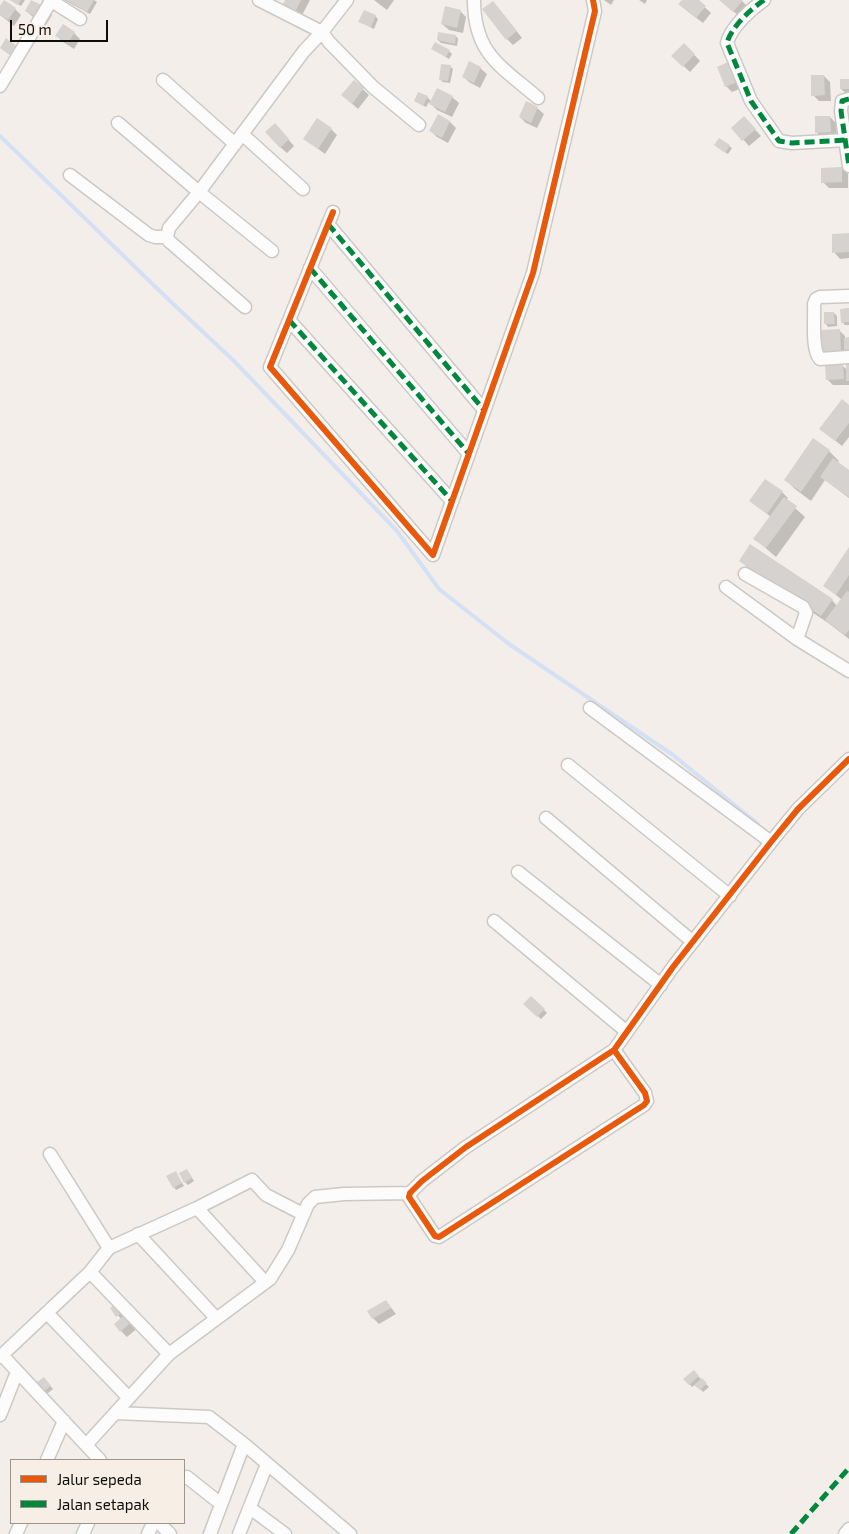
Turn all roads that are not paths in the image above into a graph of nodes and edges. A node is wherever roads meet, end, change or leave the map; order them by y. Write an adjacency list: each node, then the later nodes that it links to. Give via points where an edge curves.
1 (50, 0): 7 (street); 10 (street)
2 (259, 0): 8 (street)
3 (347, 0): 8 (street)
4 (474, 0): 11 (street, via 478,36 490,57)
5 (593, 0): 28 (street, via 595,11 533,273)
6 (764, 0): 16 (street, via 736,26 727,43 751,101 779,140 800,143)
7 (80, 19)
8 (322, 32): 14 (street, via 373,87); 15 (street)
9 (163, 80): 15 (street)
10 (0, 86)
11 (538, 98)
12 (849, 100): 16 (street, via 843,100 841,111)
13 (118, 123): 20 (street)
14 (419, 125)
15 (238, 139): 19 (street); 20 (street)
16 (846, 140): 17 (street)
17 (849, 166)
18 (70, 175): 21 (street, via 149,236)
19 (303, 189)
20 (199, 192): 21 (street, via 169,228); 22 (street)
21 (167, 237): 25 (street)
22 (272, 251)
23 (310, 268): 26 (street); 28 (street, via 330,218); 29 (street)
24 (849, 296): 27 (street, via 820,297 814,304 817,356 820,359)
25 (245, 308)
26 (289, 320): 30 (street); 30 (street, via 270,367 433,555)
27 (849, 357)
28 (484, 410): 29 (street)
29 (469, 454): 30 (street)
30 (452, 501)
31 (745, 574): 33 (street, via 802,606 806,613)
32 (726, 587): 33 (street)
33 (797, 639): 34 (street)
34 (849, 671)
35 (590, 708): 39 (street)
36 (849, 759): 39 (street, via 798,809)
37 (568, 765): 41 (street)
38 (546, 818): 43 (street)
39 (773, 839): 41 (street)
40 (518, 872): 44 (street)
41 (730, 896): 43 (street)
42 (494, 922): 45 (street)
43 (693, 942): 44 (street)
44 (661, 984): 45 (street)
45 (627, 1032): 46 (street)
46 (614, 1050): 48 (street, via 466,1147); 48 (street, via 646,1093 644,1105 439,1237 435,1236 409,1198)
47 (50, 1154): 52 (street)
48 (410, 1193): 50 (street, via 315,1197)
49 (197, 1208): 50 (street, via 252,1180 266,1195); 51 (street); 54 (street)
50 (303, 1214): 54 (street, via 288,1250)
51 (138, 1234): 52 (street); 56 (street)
52 (109, 1248): 53 (street)
53 (90, 1272): 55 (street); 57 (street)
54 (265, 1282): 56 (street)
55 (47, 1313): 58 (street); 61 (street)
56 (216, 1318): 57 (street)
57 (169, 1354): 61 (street)
58 (1, 1356): 59 (street)
59 (18, 1372): 60 (street); 64 (street)
60 (5, 1388): 63 (street)
61 (130, 1398): 62 (street)
62 (116, 1413): 65 (street, via 209,1418); 66 (street)
63 (0, 1415)
64 (64, 1421): 66 (street); 67 (street)
65 (244, 1444): 69 (street); 71 (street)
66 (86, 1445): 68 (street)
67 (47, 1459)
68 (99, 1459)
69 (267, 1464): 72 (street); 79 (street)
70 (185, 1478): 71 (street)
71 (221, 1504): 76 (street)
72 (250, 1508): 77 (street); 78 (street)
73 (160, 1524): 75 (street)
74 (849, 1529): 80 (street)
75 (170, 1534)
76 (210, 1534)
77 (240, 1534)
78 (286, 1534)
79 (350, 1534)
80 (844, 1534)

